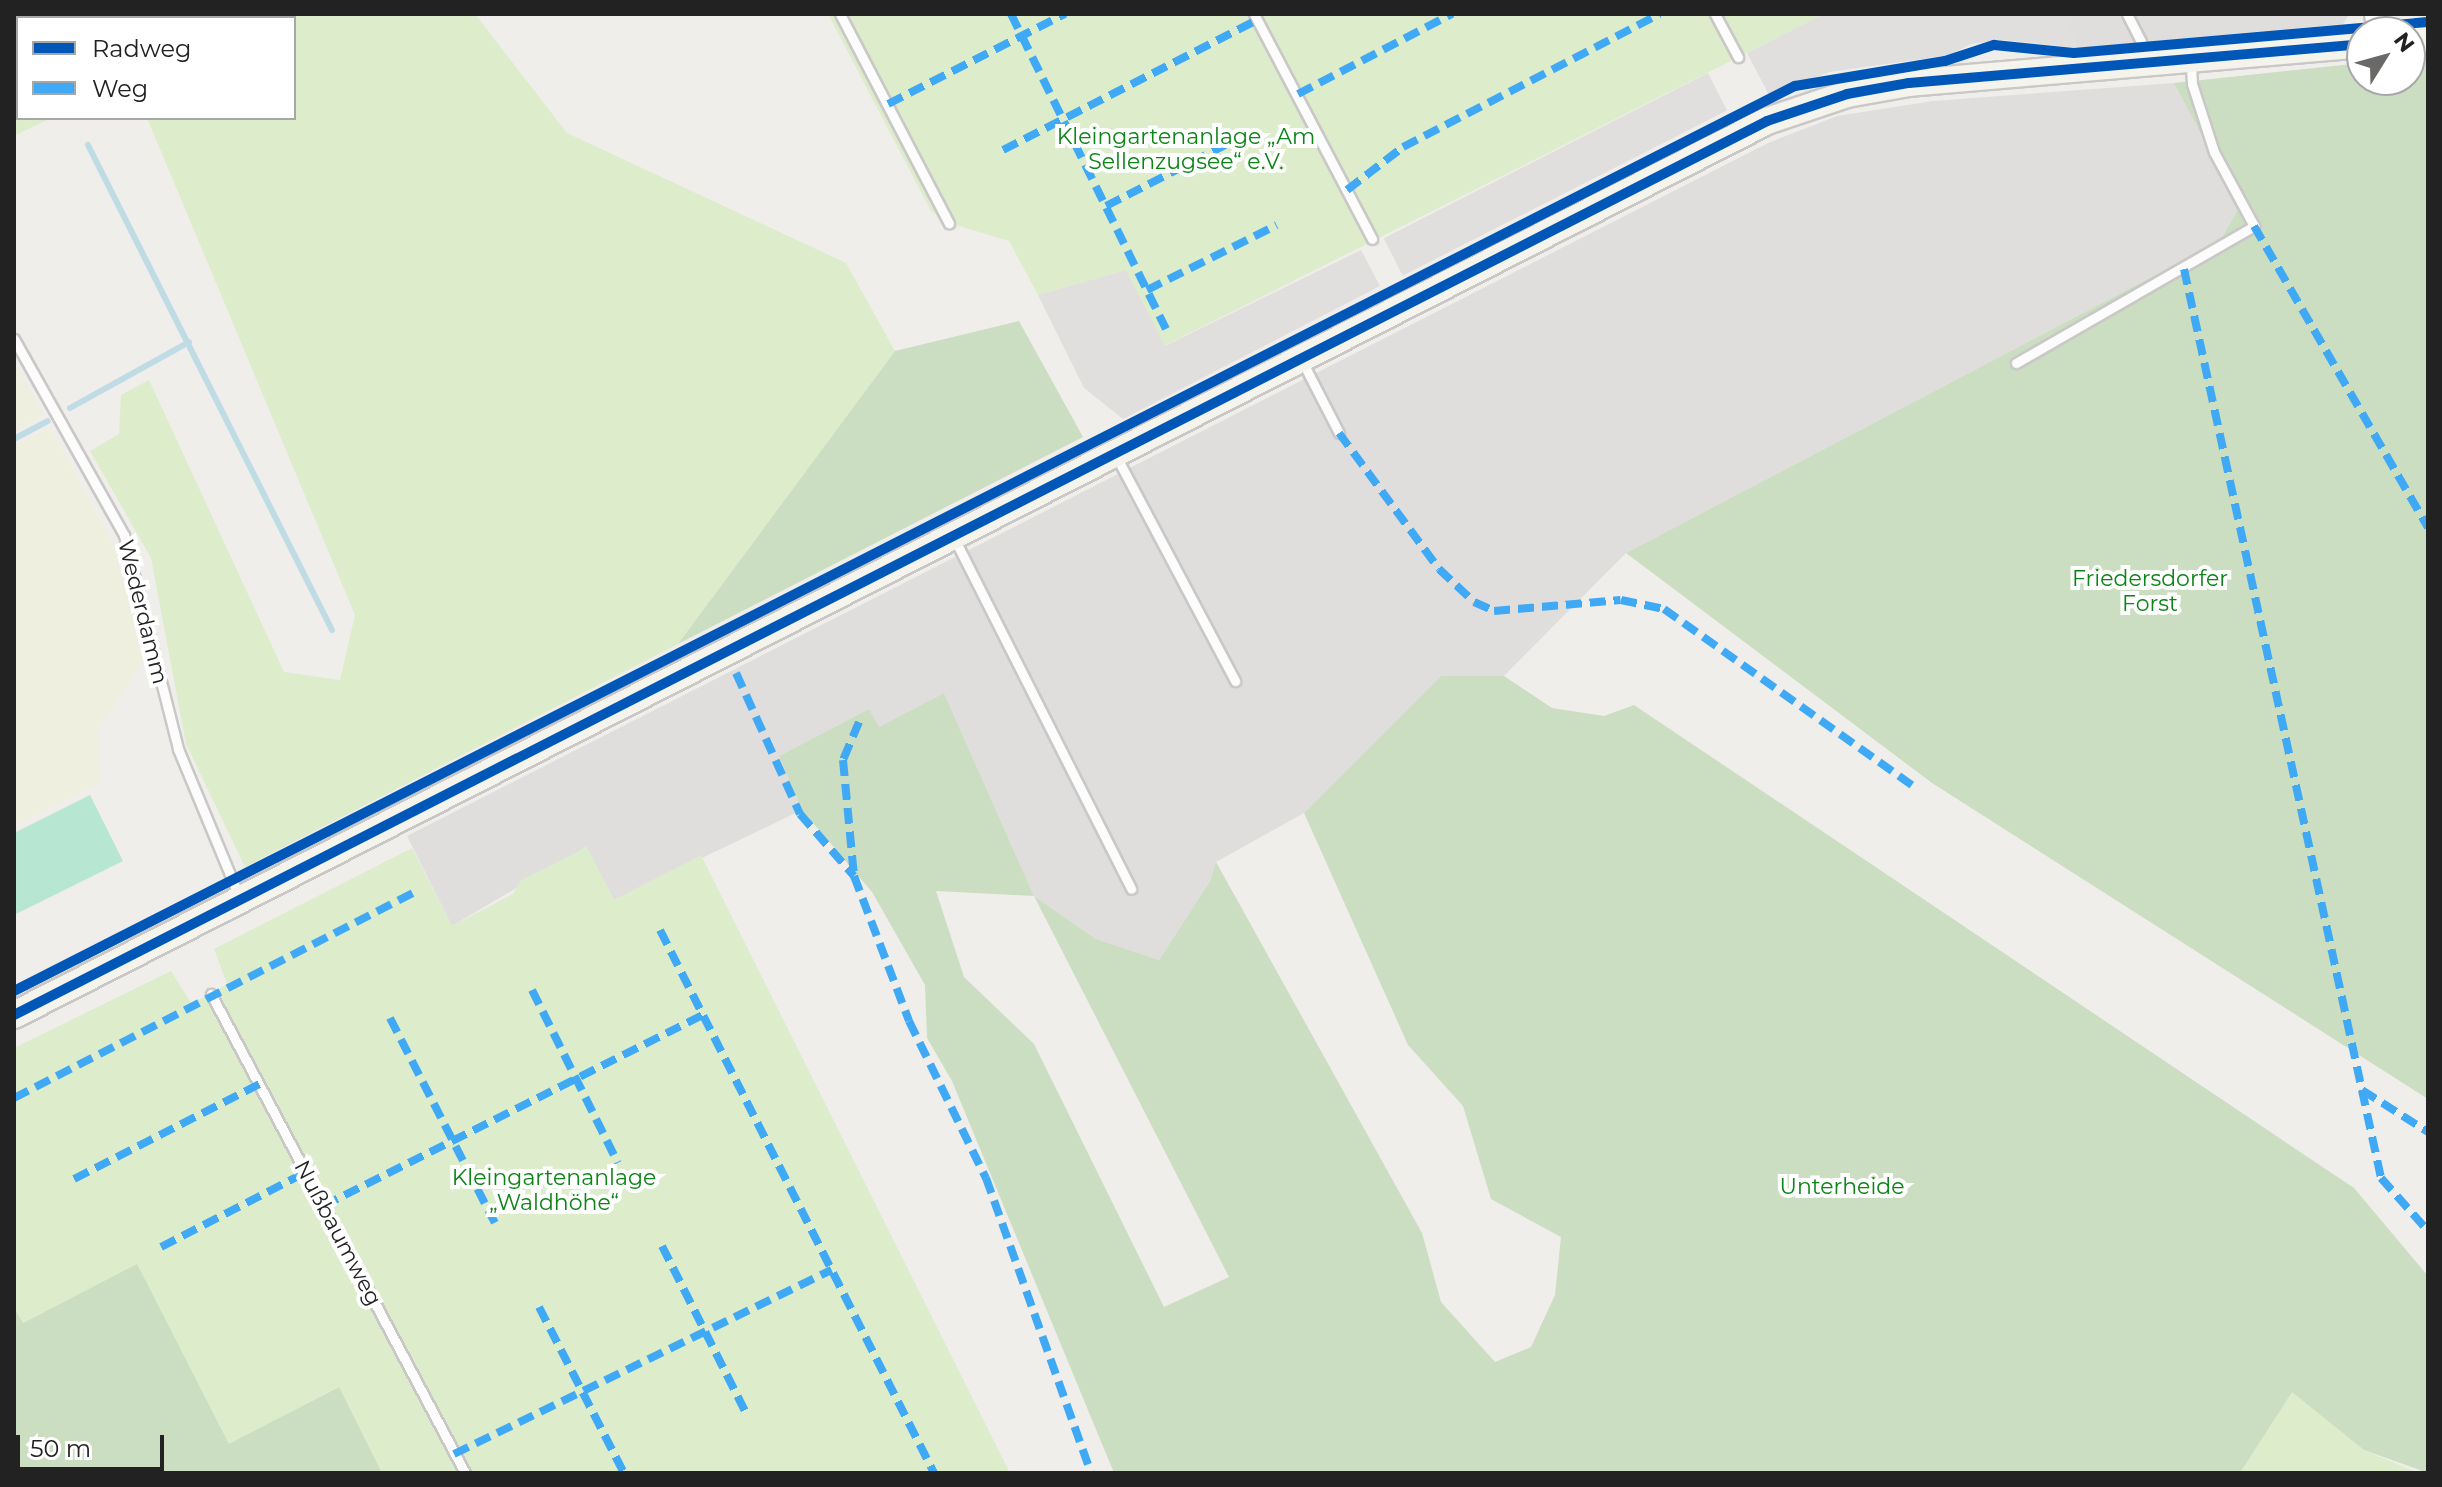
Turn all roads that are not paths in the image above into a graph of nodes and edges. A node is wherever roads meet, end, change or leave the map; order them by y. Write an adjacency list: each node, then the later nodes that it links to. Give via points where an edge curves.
1 (840, 14): 9 (lane)
2 (1254, 14): 10 (lane)
3 (1715, 14): 6 (lane)
4 (2127, 14): 8 (lane, via 2141,42)
5 (2346, 45): 7 (main road)
6 (1738, 57)
7 (2191, 59): 8 (main road); 13 (lane, via 2192,84 2214,152 2254,226)
8 (2143, 63): 12 (main road, via 1909,83 1804,107 1679,165)
9 (949, 223)
10 (1372, 239)
11 (14, 339): 19 (lane, Wederdamm, via 124,535 178,749)
12 (1301, 359): 14 (lane); 15 (main road)
13 (2016, 363)
14 (1339, 433)
15 (1114, 453): 16 (main road); 17 (lane)
16 (952, 535): 18 (lane); 19 (main road)
17 (1235, 681)
18 (1131, 889)
19 (241, 899): 21 (main road)
20 (211, 994): 22 (lane, Nußbaumweg)
21 (14, 1015)
22 (465, 1473)

